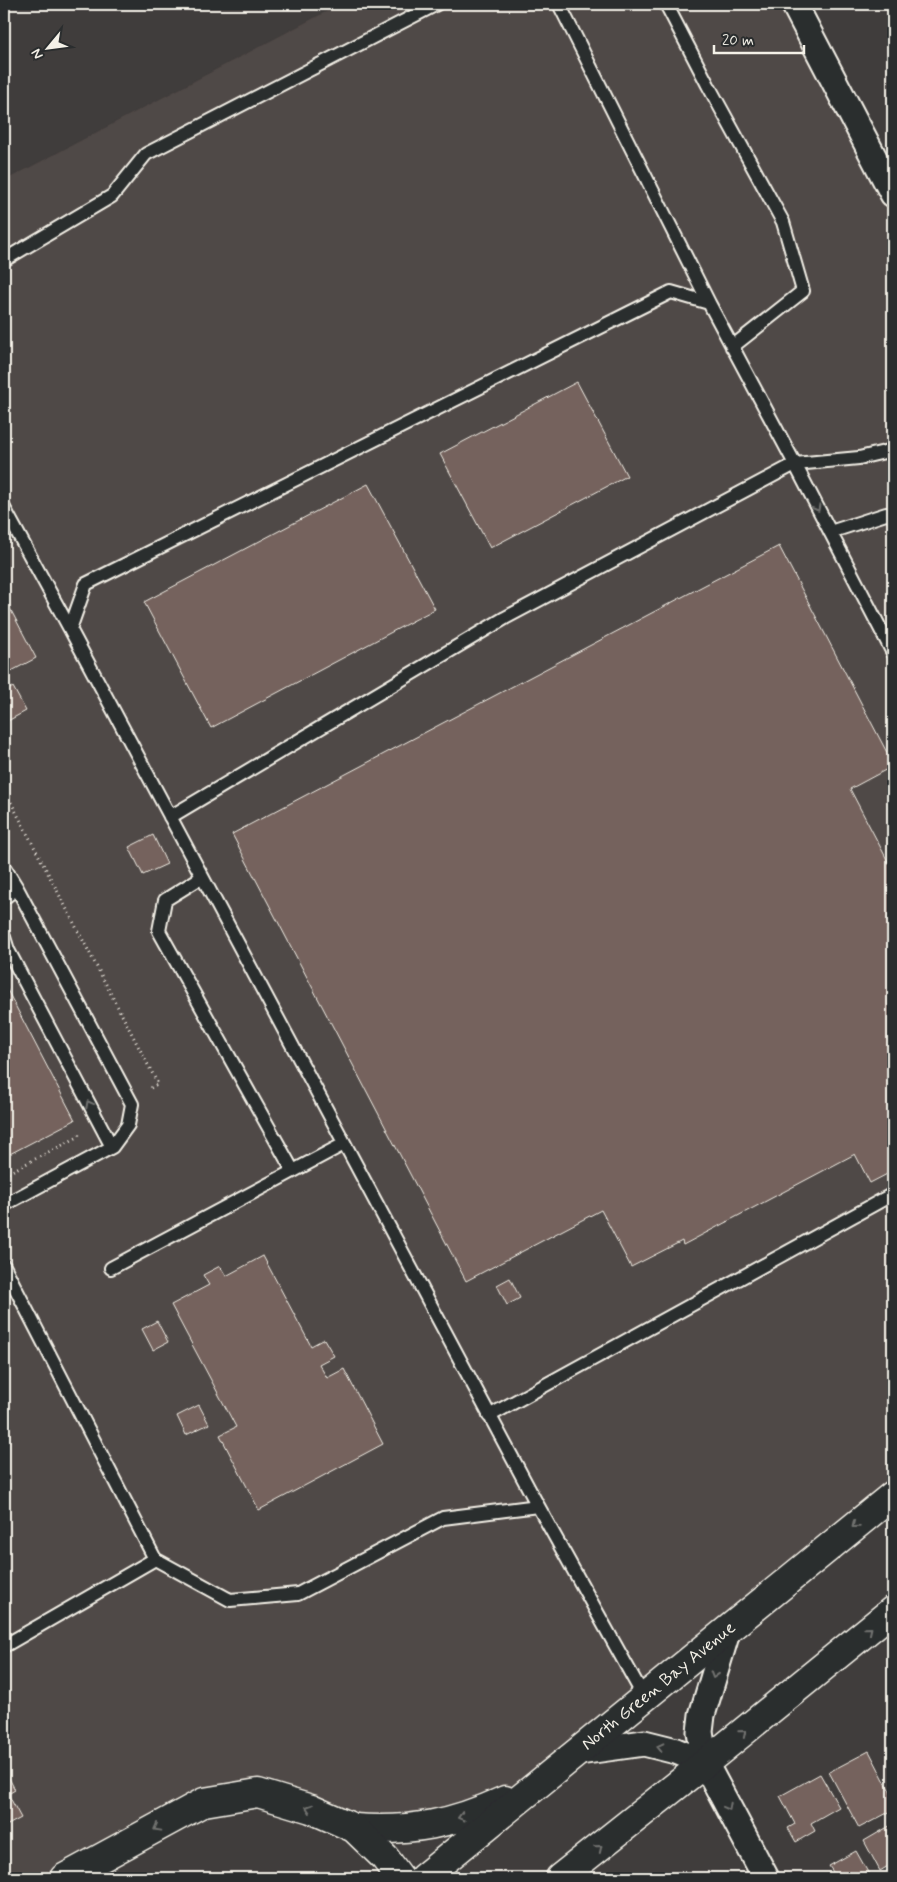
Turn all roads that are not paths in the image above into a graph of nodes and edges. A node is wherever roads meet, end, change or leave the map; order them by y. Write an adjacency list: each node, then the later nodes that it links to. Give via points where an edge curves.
1 (437, 4): 6 (lane, via 146,154 112,196)
2 (559, 4): 7 (lane)
3 (666, 4): 8 (lane, via 783,222 803,291)
4 (794, 4): 5 (street)
5 (893, 194)
6 (4, 260)
7 (709, 303): 8 (lane); 14 (lane, via 671,292 86,584)
8 (732, 346): 10 (lane)
9 (893, 450): 10 (lane, via 859,458)
10 (795, 464): 13 (lane, one-way to 13); 16 (lane, via 505,618)
11 (4, 508): 14 (lane)
12 (893, 515): 13 (lane, via 886,514)
13 (830, 532): 15 (lane)
14 (70, 629): 16 (lane)
15 (893, 653)
16 (170, 818): 18 (lane)
17 (4, 867): 19 (lane)
18 (202, 877): 22 (lane); 24 (lane, via 165,900 159,931)
19 (17, 888): 20 (lane); 23 (lane, via 132,1104 128,1125)
20 (4, 898)
21 (4, 937): 23 (lane, one-way to 21)
22 (344, 1144): 24 (lane); 29 (lane)
23 (112, 1147): 26 (lane)
24 (293, 1171): 28 (lane)
25 (893, 1194): 29 (lane)
26 (4, 1205)
27 (4, 1266): 32 (lane)
28 (112, 1268)
29 (490, 1416): 31 (lane)
30 (893, 1495): 34 (main road, North Green Bay Avenue, one-way to 34)
31 (538, 1506): 32 (lane, via 443,1518 298,1594 230,1600); 36 (lane)
32 (155, 1559): 35 (lane)
33 (893, 1610): 38 (main road, one-way to 33)
34 (728, 1629): 36 (main road, North Green Bay Avenue); 38 (street, one-way to 38, via 702,1715 700,1732)
35 (4, 1646)
36 (644, 1697): 37 (main road, North Green Bay Avenue)
37 (579, 1752): 38 (street, one-way to 37, via 644,1743); 39 (main road, North Green Bay Avenue)
38 (705, 1763): 44 (main road, one-way to 38); 45 (street, one-way to 45)
39 (538, 1785): 40 (main road, one-way to 40, via 474,1814 424,1827); 43 (main road, North Green Bay Avenue)
40 (354, 1828): 41 (main road, one-way to 41, via 311,1808 258,1793 204,1802); 42 (main road, via 385,1858)
41 (64, 1878)
42 (400, 1878)
43 (423, 1878)
44 (560, 1878)
45 (766, 1878)

